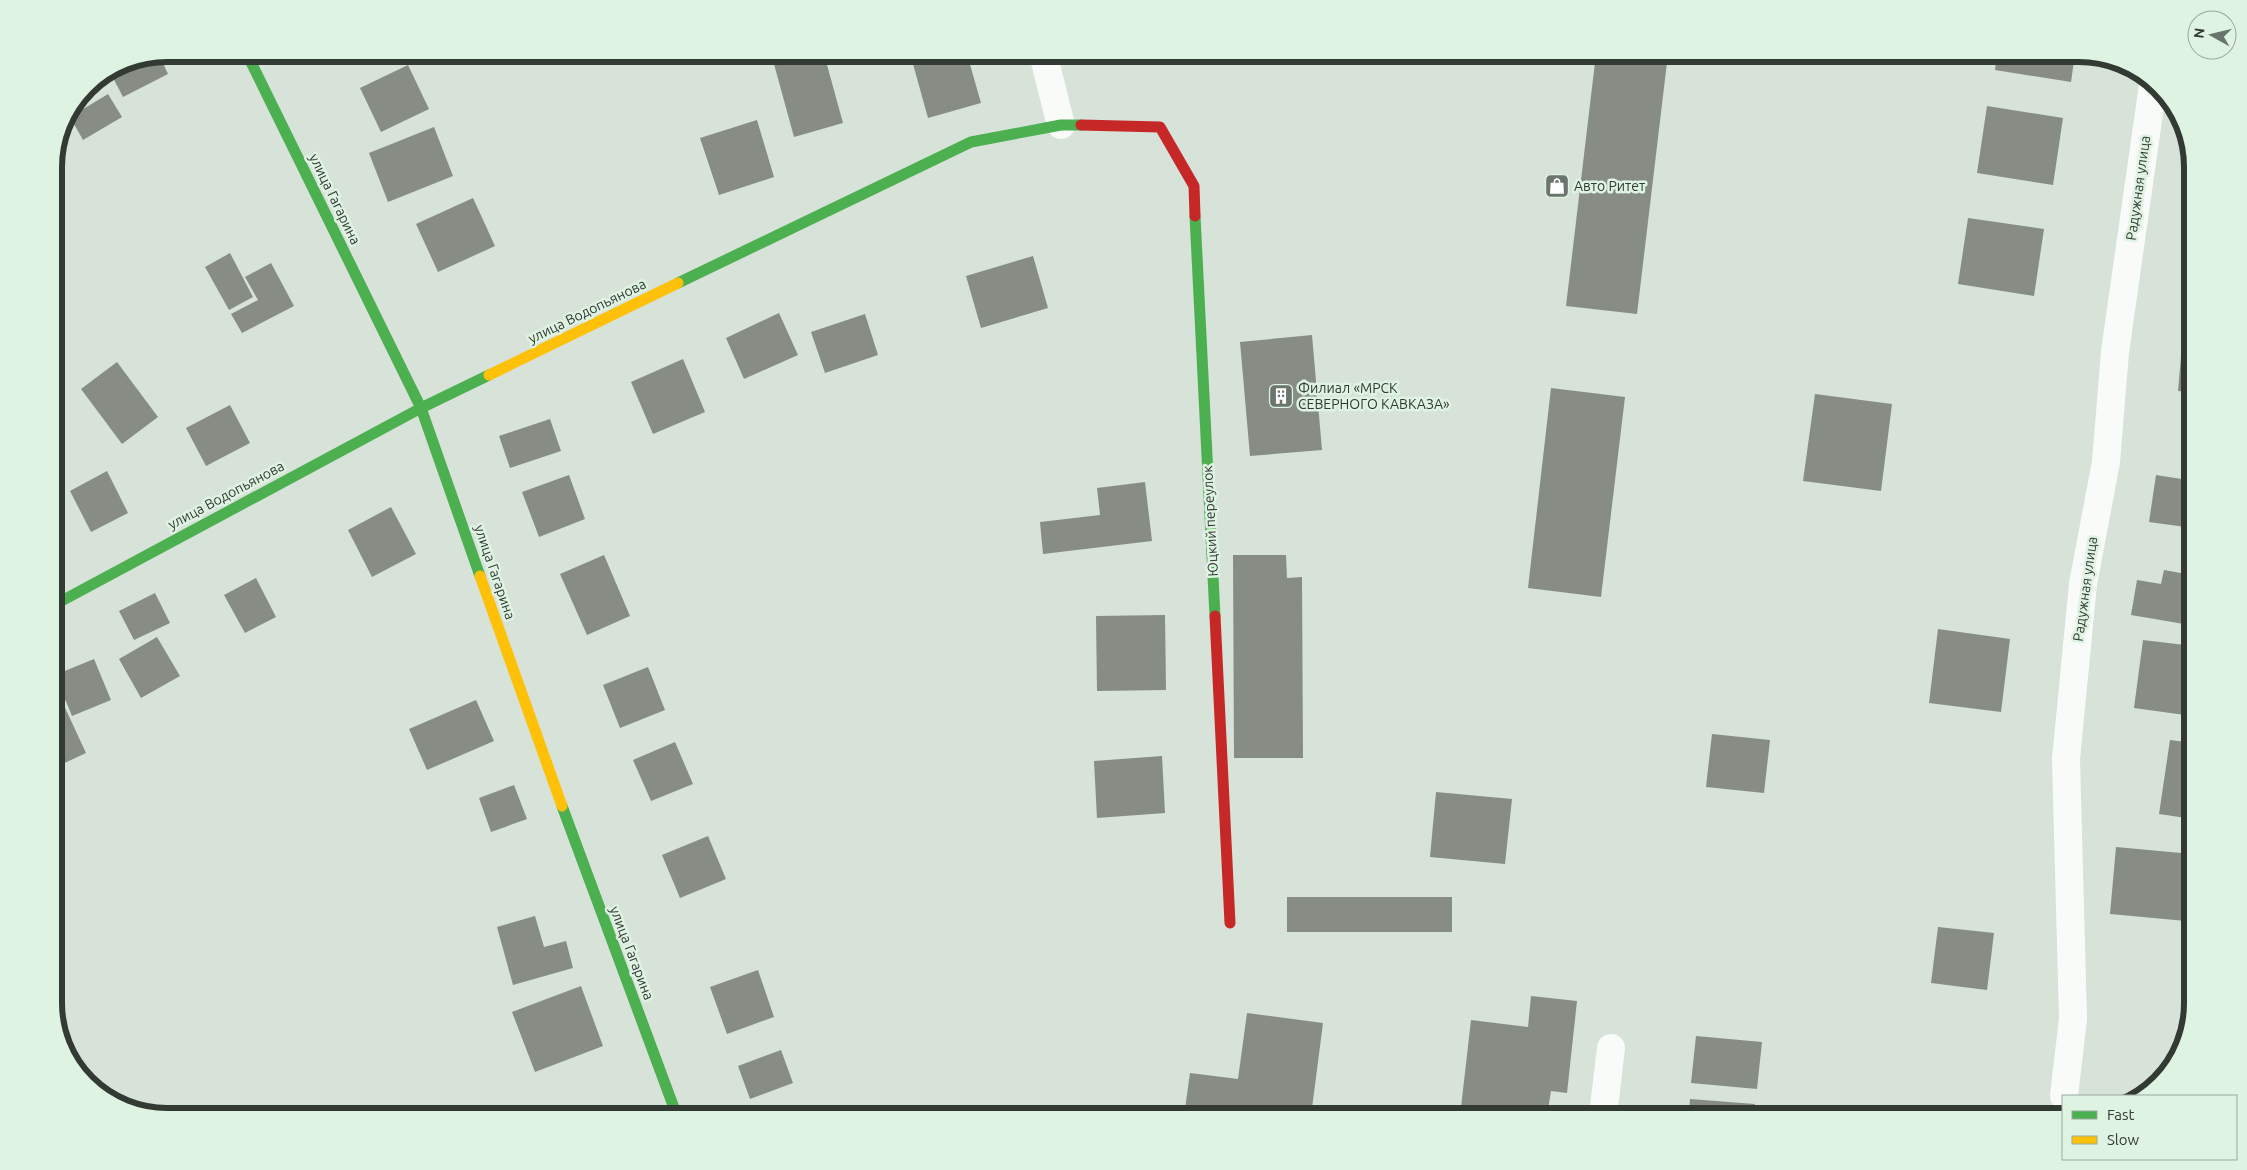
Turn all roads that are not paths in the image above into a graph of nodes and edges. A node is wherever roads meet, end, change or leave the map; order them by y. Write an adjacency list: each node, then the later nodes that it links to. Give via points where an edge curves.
1 (251, 63): 6 (street, улица Гагарина)
2 (1045, 63): 4 (street)
3 (2152, 91): 10 (street, Радужная улица, via 2115,352 2106,462 2083,584 2066,759 2073,1019)
4 (1061, 125): 5 (street, улица Водопьянова); 6 (street, улица Водопьянова, via 972,142)
5 (1160, 127): 8 (street, Юцкий переулок, via 1194,186)
6 (421, 408): 7 (street, улица Водопьянова); 11 (street, улица Гагарина, via 579,855)
7 (63, 600)
8 (1230, 923)
9 (1611, 1048): 12 (street)
10 (2063, 1095)
11 (674, 1108)
12 (1604, 1108)

